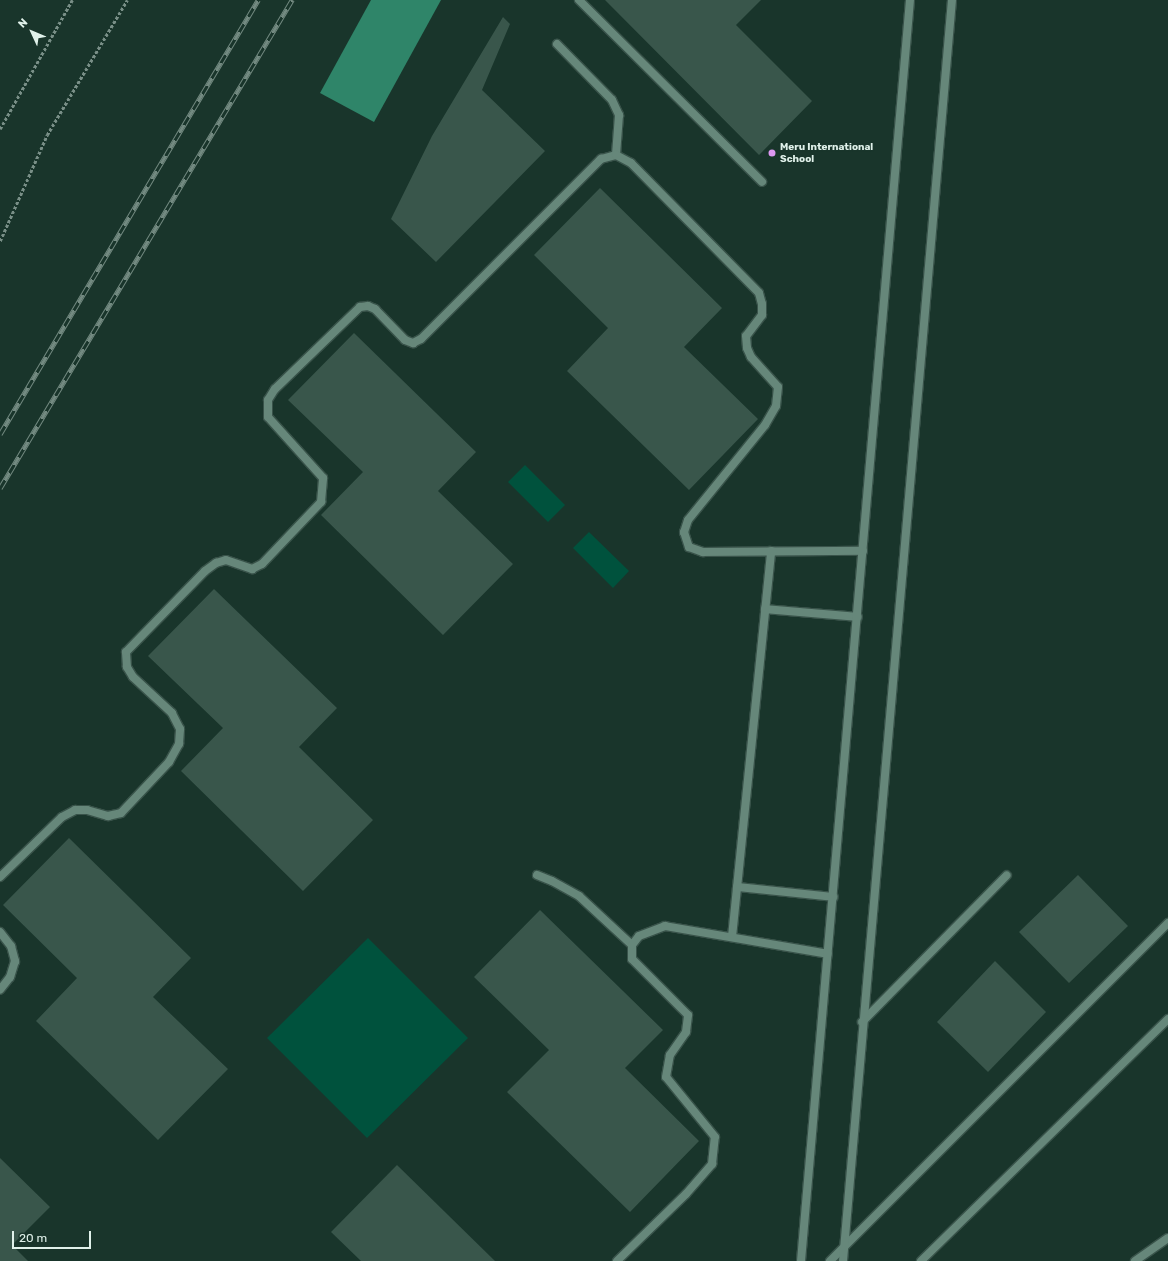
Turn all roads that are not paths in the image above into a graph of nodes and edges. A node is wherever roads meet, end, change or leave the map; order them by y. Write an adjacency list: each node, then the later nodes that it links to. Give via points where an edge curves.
1 (579, 0): 6 (street)
2 (910, 0): 8 (street)
3 (952, 0): 23 (street)
4 (557, 44): 5 (street, via 612,100 619,115)
5 (616, 155): 7 (street, via 631,163 759,293 762,316 746,336 747,348 751,357 778,388 776,406 765,425 688,520 684,532 689,547 703,552); 13 (street, via 601,159 421,339 413,343 405,340 375,310 368,306 360,307 275,389 268,400 268,418 323,478 322,502 262,564 252,569 226,560 211,567 126,652 127,667 133,677 172,713 180,729 179,744 169,762 121,813 108,816 87,810 75,810 62,817)
6 (762, 182)
7 (771, 551): 8 (street); 9 (street)
8 (863, 551): 10 (street)
9 (765, 609): 10 (street); 14 (street)
10 (858, 617): 15 (street)
11 (537, 875): 19 (street, via 579,896)
12 (1007, 875): 23 (street)
13 (0, 877)
14 (737, 887): 15 (street); 18 (street)
15 (833, 897): 20 (street)
16 (1168, 923): 25 (street)
17 (0, 932): 21 (street, via 11,946 15,961 10,977)
18 (732, 937): 19 (street, via 665,926 639,936); 20 (street)
19 (632, 945): 26 (street, via 632,959 688,1015 686,1032 670,1055 666,1077 715,1137 712,1164 686,1194)
20 (828, 954): 27 (street)
21 (0, 990)
22 (1168, 1019): 30 (street)
23 (862, 1022): 25 (street)
24 (1168, 1238): 31 (street)
25 (844, 1245): 28 (street); 29 (street)
26 (617, 1261)
27 (801, 1261)
28 (830, 1261)
29 (843, 1261)
30 (921, 1261)
31 (1136, 1261)

